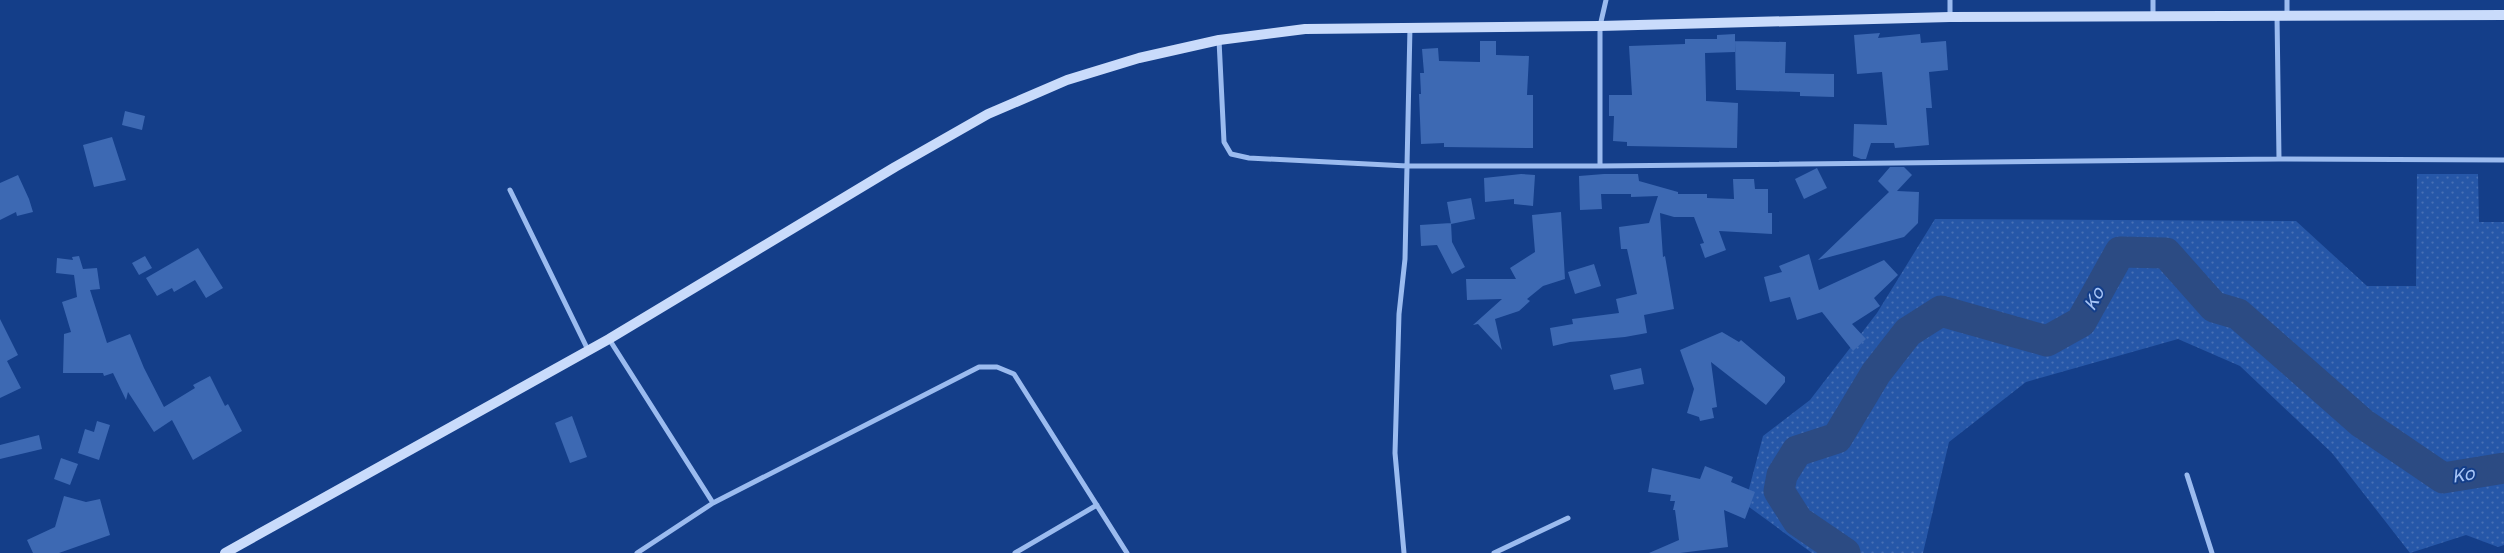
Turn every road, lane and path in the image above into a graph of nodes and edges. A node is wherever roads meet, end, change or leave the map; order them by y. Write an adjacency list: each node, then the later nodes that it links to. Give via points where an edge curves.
1 (1606, 0): 9 (street)
2 (1950, 0): 8 (street)
3 (2153, 0): 7 (street)
4 (2287, 0): 5 (street)
5 (2282, 15): 6 (main road); 7 (main road); 12 (street)
6 (2504, 15)
7 (2153, 16): 8 (main road)
8 (1950, 17): 9 (main road)
9 (1600, 26): 10 (main road); 15 (street)
10 (1410, 27): 11 (main road, via 1305,29); 14 (street)
11 (1219, 40): 14 (street, via 1224,142 1231,154 1249,158); 17 (main road, via 1139,58 1067,80 988,114)
12 (2279, 159): 13 (street); 15 (street)
13 (2504, 160)
14 (1407, 166): 15 (street); 27 (street, via 1395,436)
15 (1600, 166)
16 (510, 190): 18 (street)
17 (609, 339): 18 (main road); 20 (street)
18 (588, 350): 23 (main road)
19 (2186, 476): 29 (street)
20 (714, 503): 21 (street, via 979,367 997,367 1014,374); 24 (street)
21 (1097, 505): 25 (street); 26 (street)
22 (1568, 518): 28 (street)
23 (225, 553)
24 (637, 553)
25 (1015, 553)
26 (1127, 553)
27 (1404, 553)
28 (1494, 553)
29 (2212, 553)

